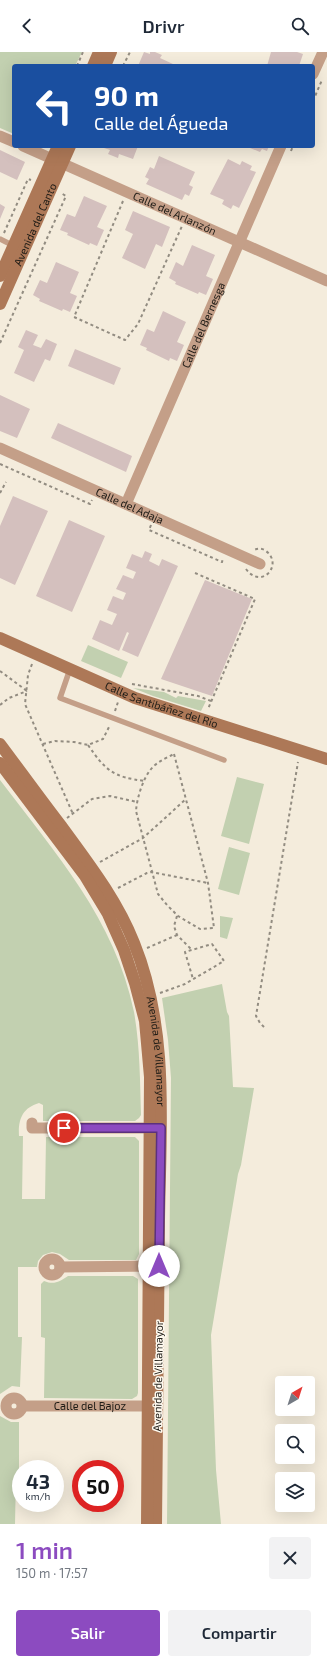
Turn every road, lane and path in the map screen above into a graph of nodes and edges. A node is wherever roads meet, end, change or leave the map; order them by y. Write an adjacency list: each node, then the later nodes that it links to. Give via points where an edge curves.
1 (83, 52): 6 (path)
2 (99, 52): 7 (main road)
3 (111, 52): 8 (main road)
4 (130, 52): 9 (path)
5 (323, 52): 10 (street)
6 (78, 64)
7 (94, 64)
8 (106, 64)
9 (124, 64)
10 (315, 70)
11 (324, 76): 12 (path)
12 (315, 96)
13 (0, 136): 14 (street)
14 (12, 141)
15 (28, 148): 21 (street, Calle del Arlanzón)
16 (58, 148): 21 (main road, Avenida del Canto)
17 (68, 148): 21 (main road, Avenida del Canto)
18 (280, 148): 28 (street, Calle del Bernesga)
19 (292, 148): 20 (path)
20 (291, 152)
21 (57, 161): 28 (street, Calle del Arlanzón); 29 (main road, Avenida del Canto); 32 (main road, Avenida del Canto)
22 (35, 182): 26 (path, via 28,179 3,236)
23 (58, 192): 33 (path, via 66,196)
24 (125, 197): 25 (path, via 74,317 125,340 138,324)
25 (183, 223)
26 (0, 235)
27 (0, 240): 29 (lane)
28 (239, 242): 31 (street, Calle del Arlanzón); 39 (street, Calle del Bernesga)
29 (14, 246): 30 (main road, Avenida del Canto)
30 (0, 276)
31 (327, 281)
32 (0, 304)
33 (0, 343)
34 (0, 448): 39 (street, Calle del Adaja)
35 (0, 464): 38 (path, via 90,504)
36 (6, 482): 37 (path)
37 (0, 493)
38 (94, 497)
39 (126, 504): 43 (street, Calle del Adaja)
40 (152, 523): 42 (path, via 149,530 222,562)
41 (250, 552): 44 (path, via 257,548 266,551 271,557 272,567 266,576 260,577 251,575)
42 (225, 555)
43 (260, 564)
44 (245, 566)
45 (195, 573): 53 (path, via 255,598)
46 (0, 638): 48 (main road, Calle Santibáñez del Río)
47 (34, 661): 51 (path, via 28,675)
48 (70, 669): 56 (lane, via 60,698); 60 (main road, Calle Santibáñez del Río, via 135,698)
49 (0, 671): 51 (path)
50 (126, 683): 53 (path, via 198,696)
51 (27, 691): 54 (path, via 9,698); 58 (path, via 25,704)
52 (119, 699): 56 (path)
53 (211, 701): 55 (path)
54 (0, 705)
55 (206, 714)
56 (112, 718): 59 (path, via 103,739); 62 (lane)
57 (0, 744): 82 (main road, Avenida de Villamayor, via 92,867 134,942 155,1016 160,1058)
58 (42, 744): 59 (path, via 55,741); 67 (path)
59 (88, 745): 64 (path, via 101,762 119,777)
60 (300, 750): 61 (main road, Calle Santibáñez del Río); 80 (path, via 256,1016)
61 (327, 759)
62 (224, 760)
63 (0, 763): 82 (main road, Avenida de Villamayor, via 85,876 108,914 124,950 136,983 145,1021)
64 (144, 780): 65 (path, via 154,765 174,754); 66 (path)
65 (186, 799): 69 (path); 72 (path)
66 (137, 802): 67 (path, via 110,796 92,799); 69 (path, via 136,811)
67 (73, 814): 68 (path)
68 (66, 818)
69 (143, 838): 70 (path); 71 (path)
70 (99, 862)
71 (151, 872): 72 (path); 73 (path); 74 (path, via 158,894)
72 (208, 883): 74 (path, via 214,928 200,929)
73 (117, 889)
74 (178, 916): 75 (path, via 174,926)
75 (177, 935): 76 (path); 77 (path)
76 (145, 948)
77 (192, 950): 78 (path, via 185,952); 78 (path, via 212,944 224,961)
78 (193, 979): 79 (path)
79 (159, 993)
80 (264, 1027)
81 (32, 1122): 82 (street, via 32,1128)
82 (156, 1128): 83 (main road, Avenida de Villamayor, via 148,1190)
83 (154, 1266): 84 (street); 86 (main road, Avenida de Villamayor)
84 (60, 1267)
85 (22, 1406): 86 (street, Calle del Bajoz)
86 (153, 1406): 87 (main road, Avenida de Villamayor); 88 (main road, Avenida de Villamayor)
87 (147, 1524)
88 (156, 1524)

